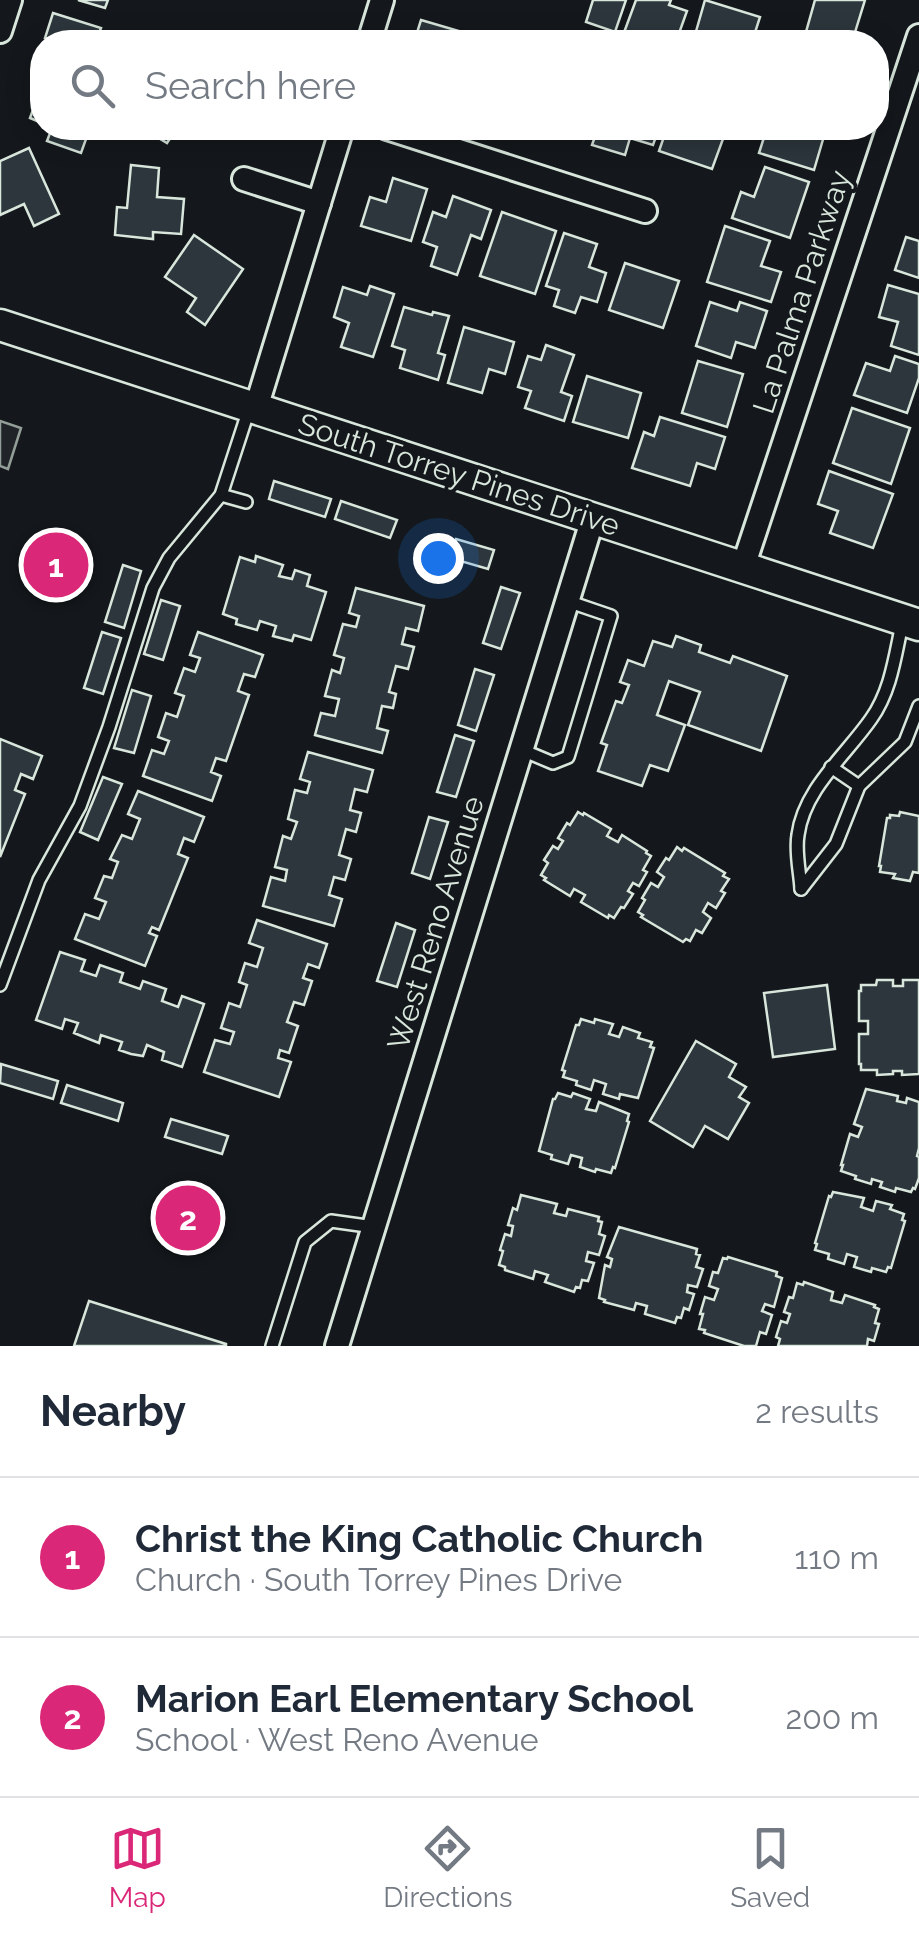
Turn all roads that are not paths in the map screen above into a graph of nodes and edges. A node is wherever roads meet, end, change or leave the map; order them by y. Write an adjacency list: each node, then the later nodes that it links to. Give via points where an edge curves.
1 (10, 0): 4 (street)
2 (382, 0): 3 (street)
3 (373, 30)
4 (0, 31)
5 (918, 39): 6 (street, La Palma Parkway)
6 (889, 126)
7 (338, 140): 11 (street)
8 (424, 140): 12 (street)
9 (885, 140): 18 (street, La Palma Parkway)
10 (244, 179): 11 (street)
11 (319, 203): 14 (street)
12 (645, 211)
13 (0, 325): 14 (main road, South Torrey Pines Drive)
14 (253, 408): 15 (lane); 17 (main road, South Torrey Pines Drive)
15 (222, 494): 16 (lane); 25 (lane, via 168,558 154,588 80,806 40,880)
16 (246, 502)
17 (592, 518): 18 (main road, South Torrey Pines Drive); 19 (street, West Reno Avenue)
18 (743, 567): 20 (main road, South Torrey Pines Drive)
19 (567, 601): 22 (street, West Reno Avenue); 22 (lane, via 611,616 605,638 568,757 554,762)
20 (911, 622): 23 (lane, via 872,718)
21 (919, 706): 24 (lane, via 906,742)
22 (522, 750): 26 (street, West Reno Avenue)
23 (831, 768): 24 (lane); 24 (lane, via 804,811 797,837 802,889 836,844)
24 (860, 786)
25 (0, 986)
26 (374, 1227): 27 (lane, via 331,1221 305,1242); 28 (street, West Reno Avenue)
27 (272, 1346)
28 (337, 1346)

